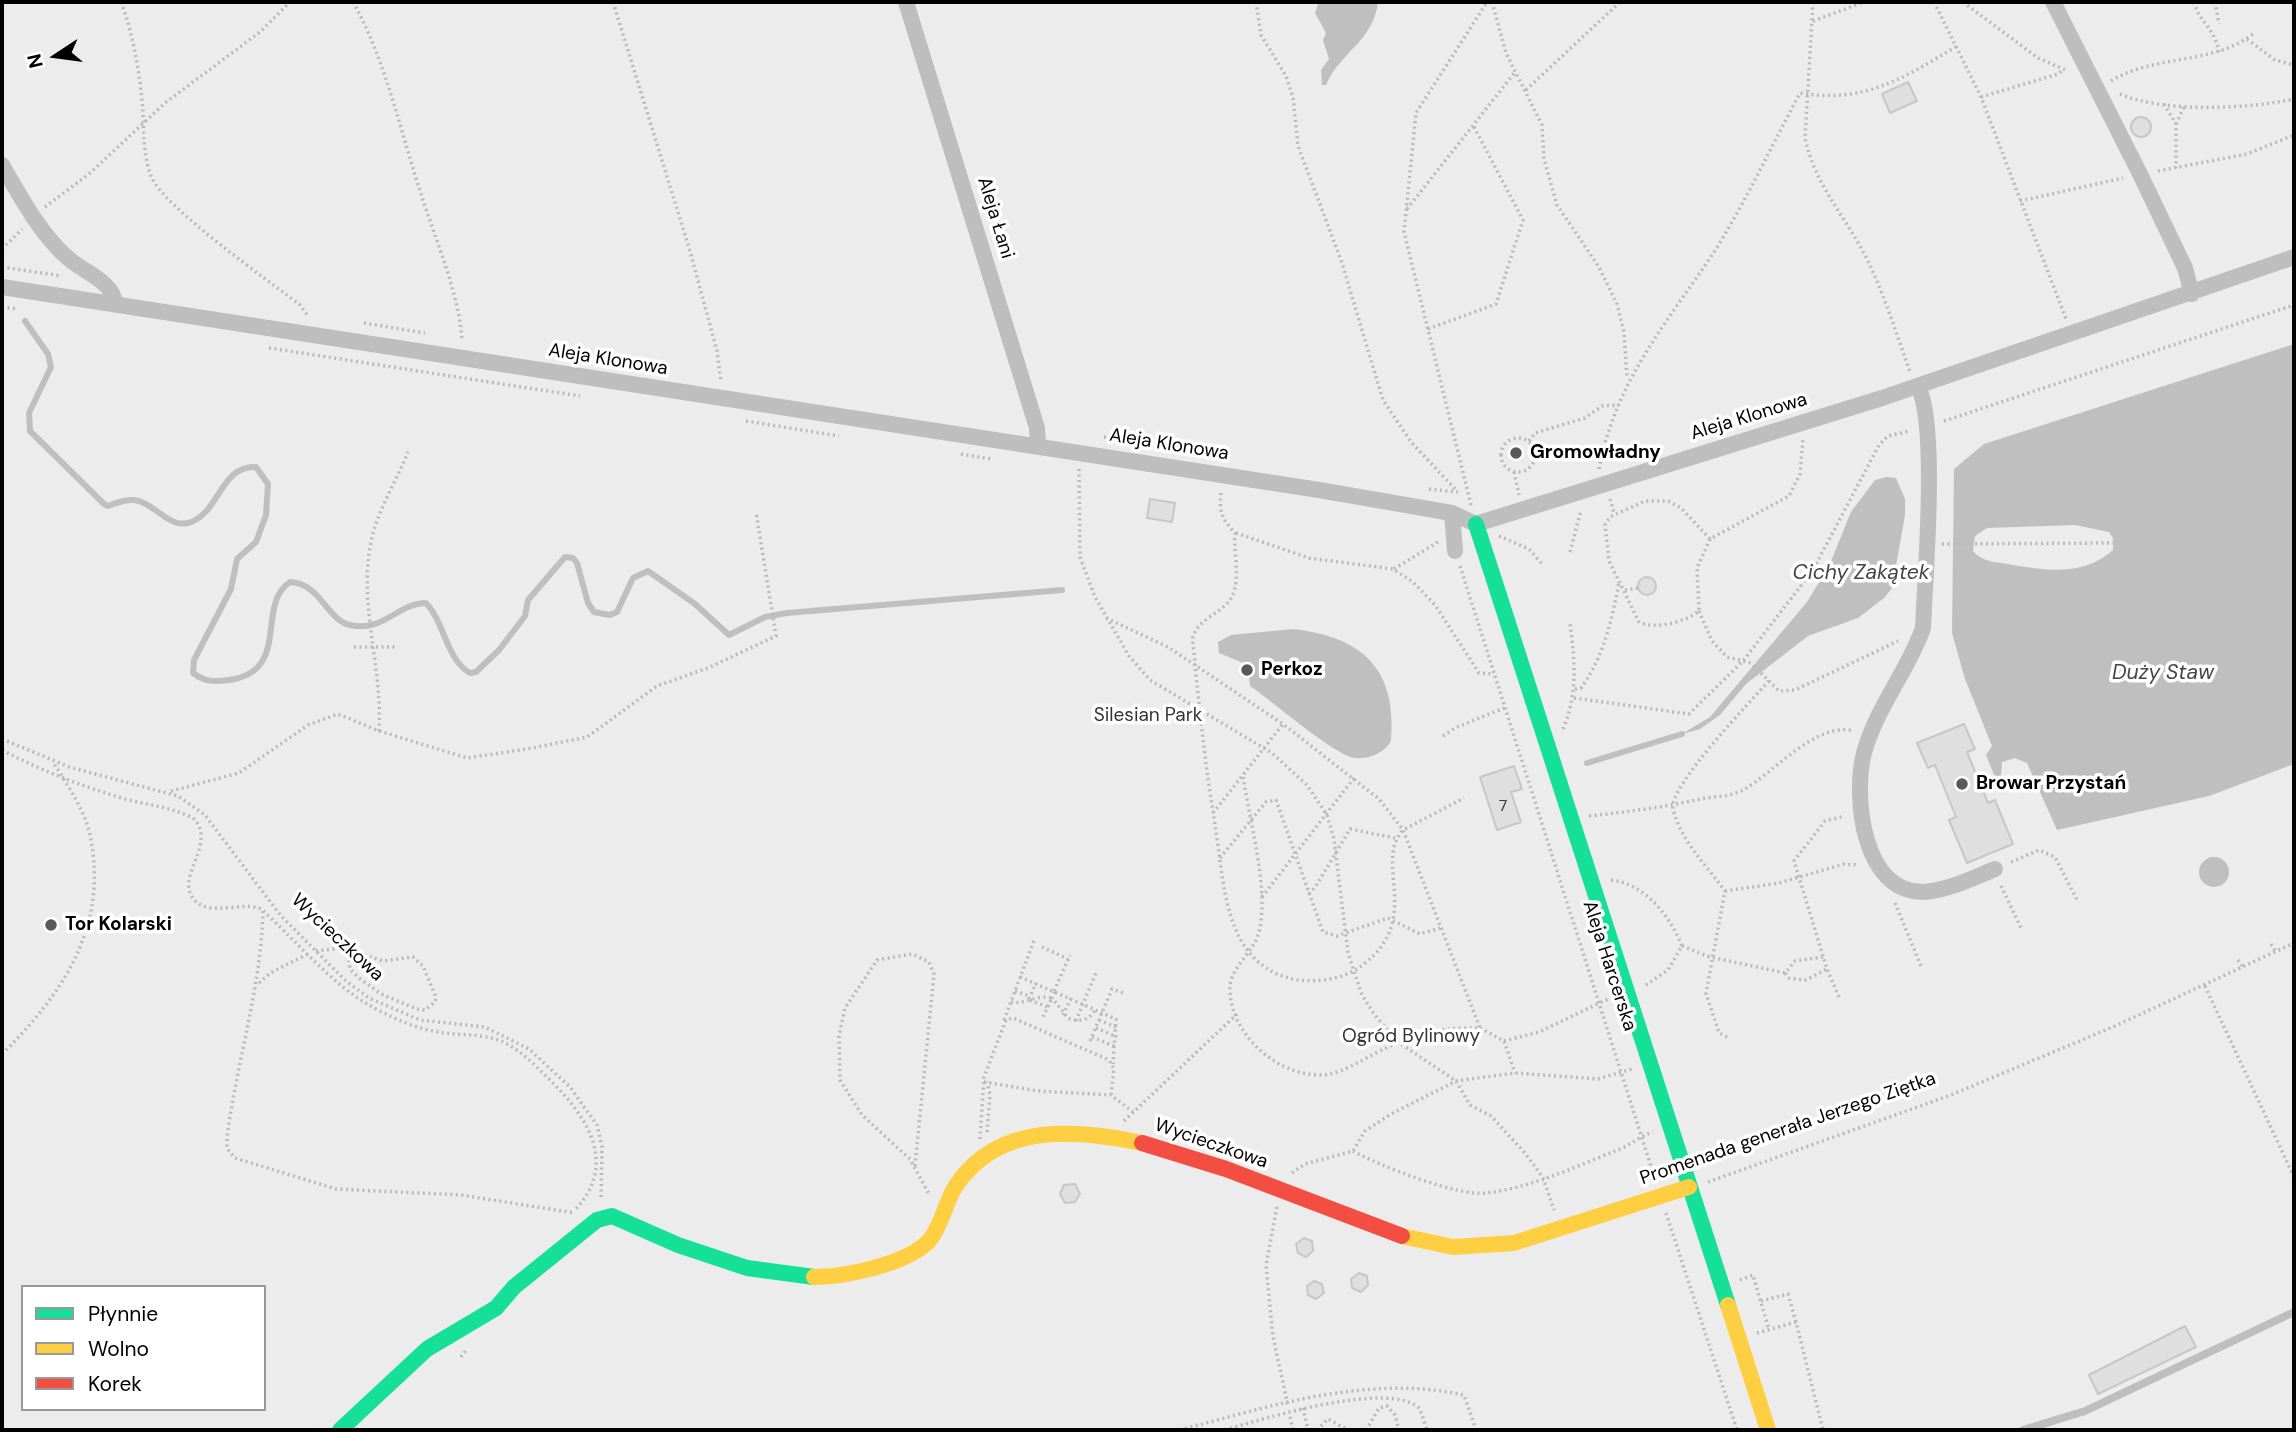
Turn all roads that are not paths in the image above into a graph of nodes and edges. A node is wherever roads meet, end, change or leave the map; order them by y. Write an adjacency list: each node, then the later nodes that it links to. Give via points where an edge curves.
1 (906, 2): 9 (street, Aleja Łani, via 1038,428)
2 (2053, 2): 6 (street, via 2098,82 2185,268)
3 (2, 165): 7 (street, via 50,241 105,284 115,296)
4 (2294, 257): 6 (street, Aleja Klonowa)
5 (2, 287): 7 (street, Aleja Klonowa)
6 (2192, 294): 8 (street, Aleja Klonowa)
7 (115, 304): 9 (street, Aleja Klonowa)
8 (1918, 386): 11 (street, Aleja Klonowa); 13 (street, via 1927,426 1923,628 1864,755 1860,794 1867,840 1880,869 1906,888 1922,892)
9 (1038, 446): 10 (street, Aleja Klonowa)
10 (1452, 513): 11 (street, Aleja Klonowa); 12 (street)
11 (1476, 524): 14 (street, Aleja Harcerska)
12 (1455, 551)
13 (1994, 869)
14 (1689, 1187): 15 (street, Promenada generała Jerzego Ziętka, via 1496,1247 1434,1246); 18 (street, Aleja Harcerska)
15 (1280, 1189): 17 (street, Wycieczkowa, via 1150,1143 1048,1132 997,1150 967,1171 929,1240 919,1249 868,1270 831,1278 765,1275 604,1218 514,1287 496,1308 427,1349)
16 (2294, 1312): 19 (lane, via 2085,1411)
17 (340, 1430)
18 (1769, 1430)
19 (2023, 1430)

